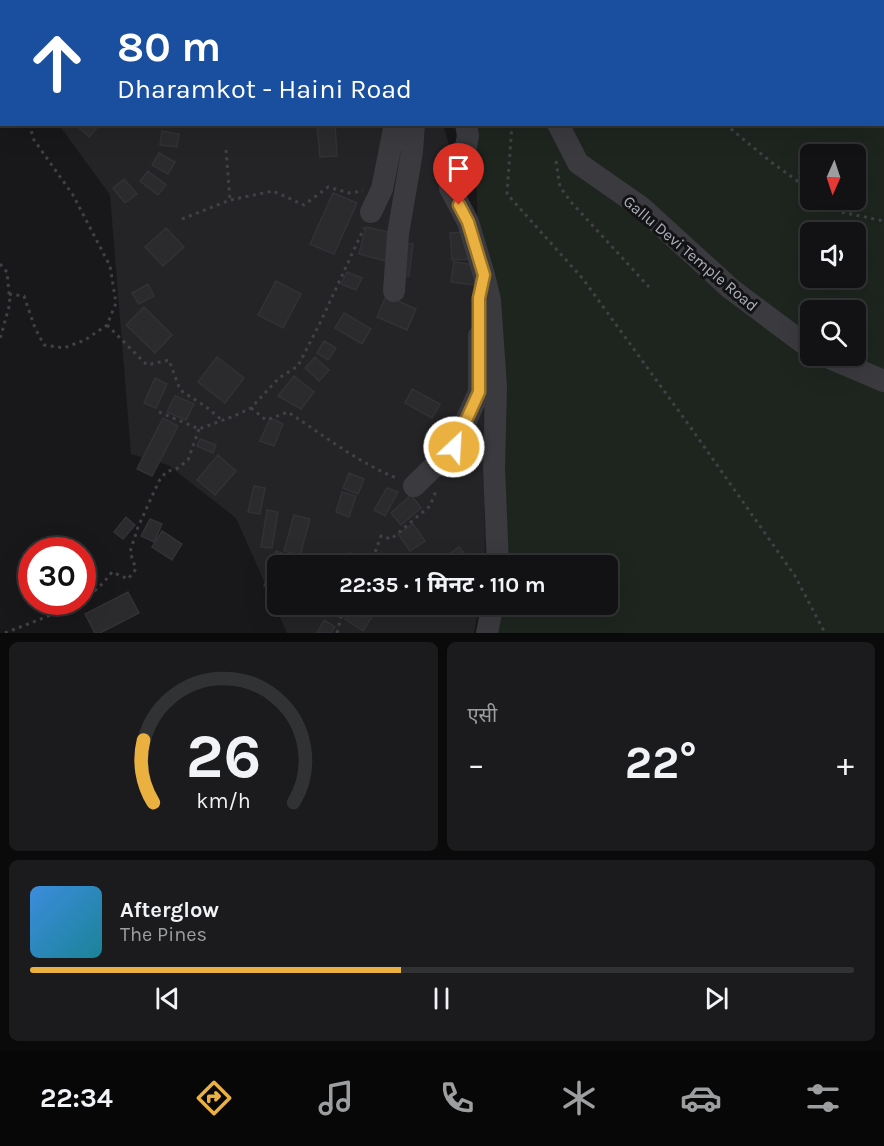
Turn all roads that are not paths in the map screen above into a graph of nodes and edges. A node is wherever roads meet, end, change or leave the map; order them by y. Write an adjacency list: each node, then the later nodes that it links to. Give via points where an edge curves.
1 (395, 126): 5 (street, via 382,189)
2 (414, 126): 7 (street)
3 (466, 126): 6 (street, via 466,146 457,158 450,188 468,222)
4 (559, 126): 8 (street, Gallu Devi Temple Road, via 579,163 640,207 731,289)
5 (371, 212)
6 (484, 275): 11 (street, via 479,298 479,392 454,447); 12 (street, via 490,300 496,387)
7 (394, 291)
8 (800, 341)
9 (849, 366): 10 (street)
10 (884, 381)
11 (414, 486)
12 (498, 555)
13 (491, 615): 14 (street)
14 (487, 633)

